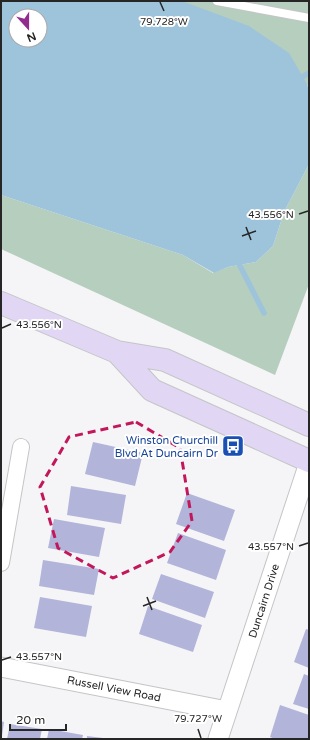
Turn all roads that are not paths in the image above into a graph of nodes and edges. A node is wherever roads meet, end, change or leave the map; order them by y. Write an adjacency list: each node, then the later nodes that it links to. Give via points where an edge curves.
1 (217, 1): 2 (lane)
2 (309, 18)
3 (1, 303): 4 (main road)
4 (117, 352): 5 (main road, via 165,360); 7 (main road, via 152,390)
5 (309, 425)
6 (21, 447): 8 (street)
7 (309, 462): 10 (street, Duncairn Drive)
8 (1, 563)
9 (1, 667): 10 (street, Russell View Road)
10 (227, 711): 11 (street, Duncairn Drive)
11 (218, 739)

